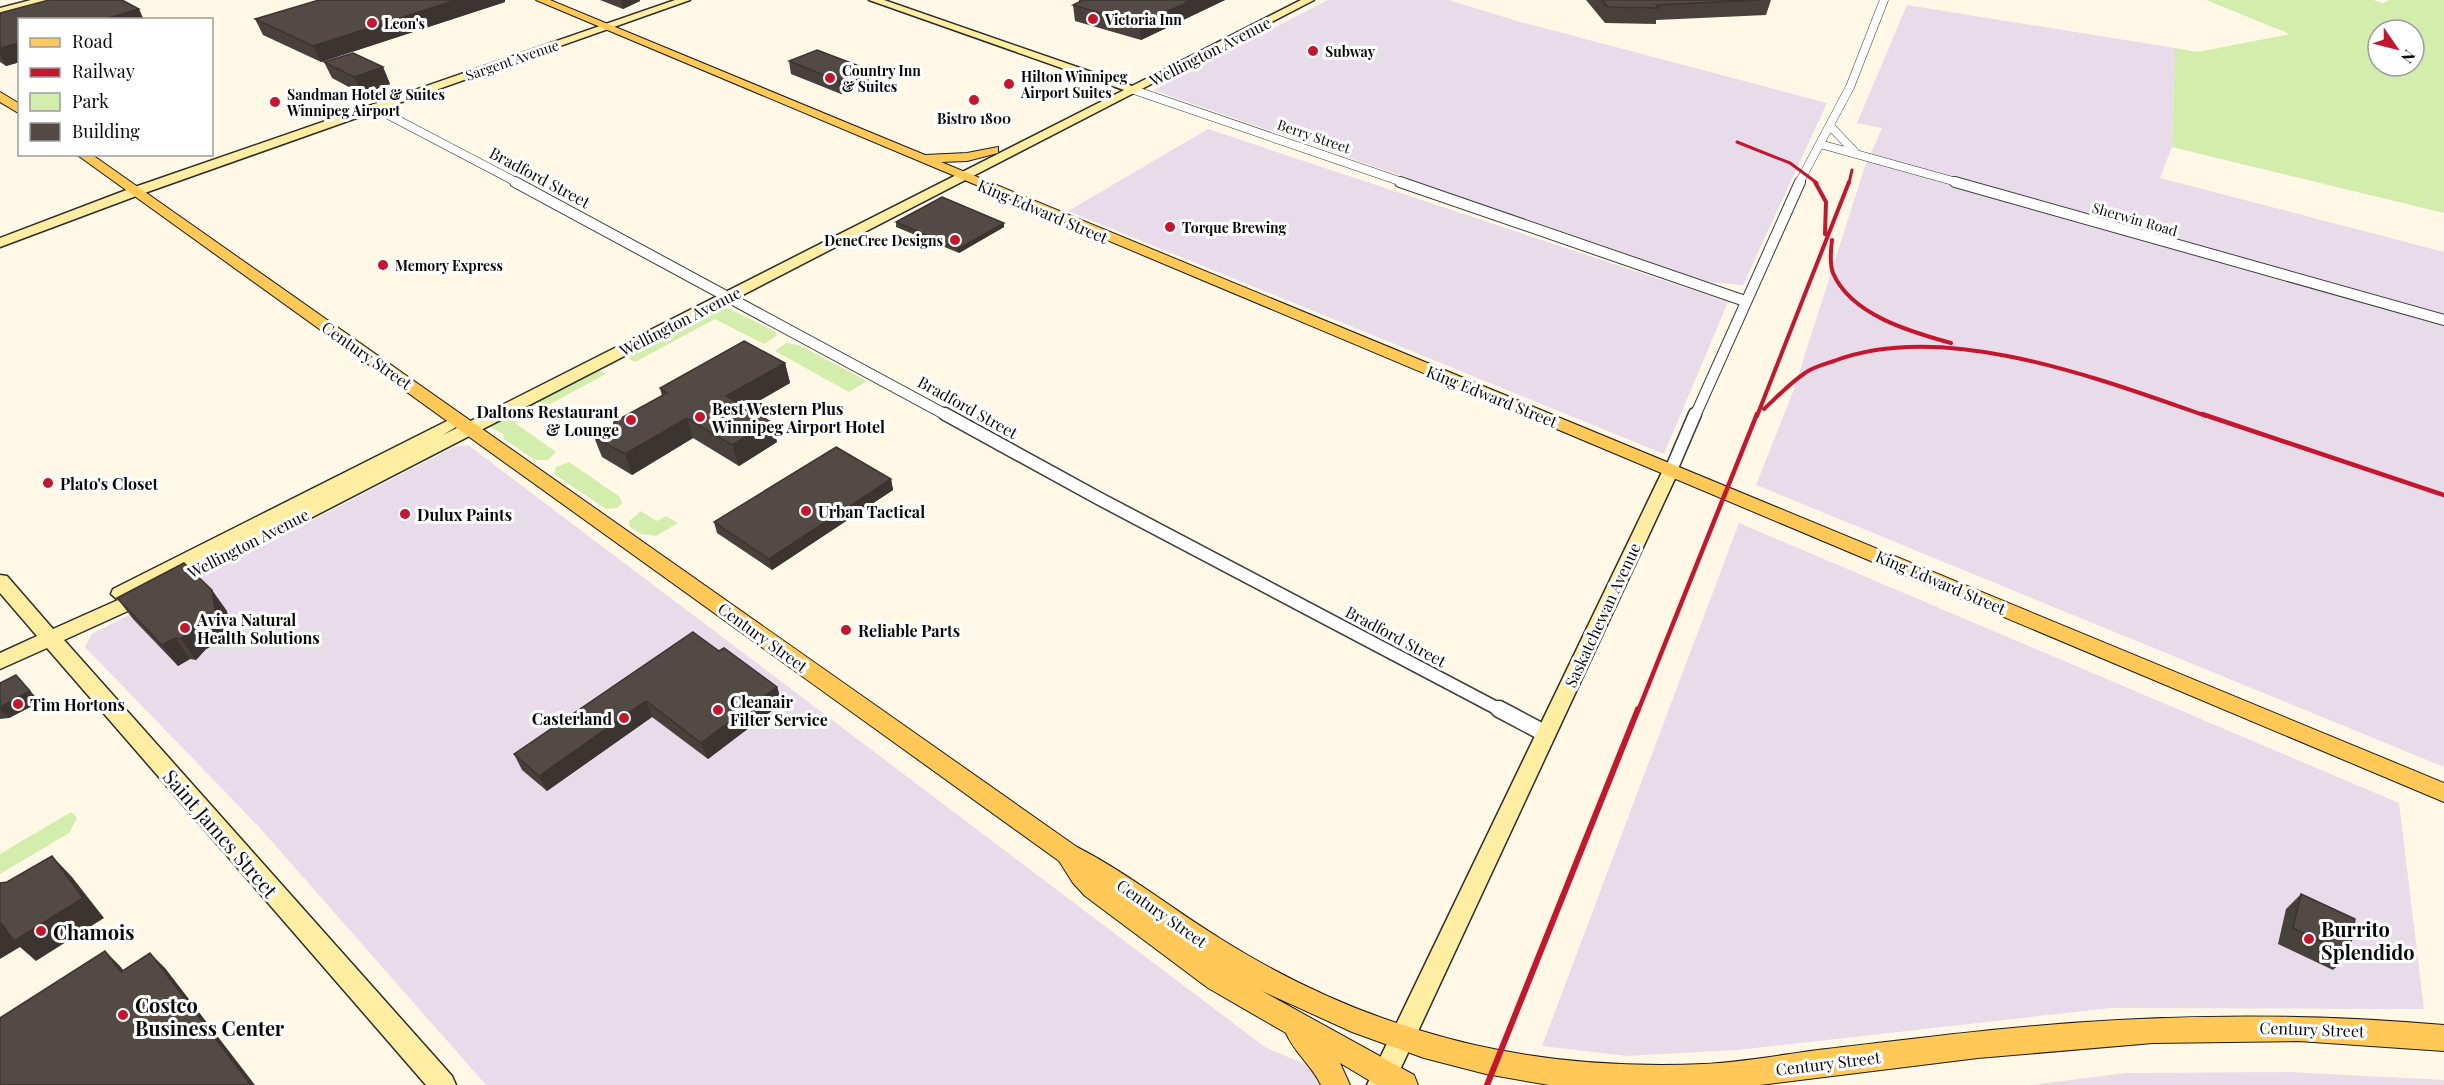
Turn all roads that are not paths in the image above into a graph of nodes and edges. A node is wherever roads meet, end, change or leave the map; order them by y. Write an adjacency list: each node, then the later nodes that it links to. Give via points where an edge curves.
1 (42, 0): 8 (main road)
2 (541, 0): 9 (main road, King Edward Street)
3 (685, 0): 9 (main road, Sargent Avenue)
4 (874, 0): 12 (main road, Berry Street)
5 (1293, 0): 10 (main road, Wellington Avenue)
6 (1310, 0): 11 (main road, Wellington Avenue)
7 (1884, 0): 16 (street, Saskatchewan Avenue, via 1850,87)
8 (0, 11)
9 (605, 28): 14 (main road, Sargent Avenue); 20 (main road, King Edward Street)
10 (1212, 41): 11 (main road); 12 (main road, Wellington Avenue)
11 (1224, 44): 12 (main road, Wellington Avenue)
12 (1128, 88): 18 (main road, Wellington Avenue); 22 (main road, Wellington Avenue); 28 (street, Berry Street)
13 (0, 96): 15 (main road)
14 (375, 108): 23 (main road, Sargent Avenue); 27 (street, Bradford Street)
15 (18, 109)
16 (1830, 126): 17 (street, Saskatchewan Avenue); 21 (street, via 1849,148)
17 (1820, 144): 21 (street, Sherwin Road); 28 (street, Saskatchewan Avenue)
18 (993, 150): 20 (main road, via 956,159); 22 (main road, Wellington Avenue)
19 (85, 156): 23 (main road, Century Street)
20 (916, 157): 22 (main road, King Edward Street)
21 (1871, 159): 29 (street, Sherwin Road)
22 (956, 174): 27 (main road, Wellington Avenue); 31 (main road, King Edward Street)
23 (134, 192): 24 (main road, Sargent Avenue); 30 (main road, Century Street)
24 (33, 228): 25 (main road, Sargent Avenue); 26 (main road, Sargent Avenue)
25 (0, 236)
26 (0, 243)
27 (724, 293): 30 (main road, Wellington Avenue); 35 (street, Bradford Street, via 1098,498)
28 (1745, 301): 31 (street, Saskatchewan Avenue)
29 (2444, 320)
30 (466, 424): 33 (main road, Wellington Avenue, via 91,623); 37 (main road, Century Street)
31 (1671, 470): 35 (main road, Saskatchewan Avenue); 36 (main road, King Edward Street)
32 (0, 581): 33 (main road, Saint James Street)
33 (49, 637): 34 (main road, Wellington Avenue); 43 (main road, Saint James Street)
34 (0, 662)
35 (1546, 734): 39 (main road, Saskatchewan Avenue)
36 (2444, 793)
37 (1068, 854): 38 (main road, via 1082,876 1118,908 1216,979); 39 (main road, Century Street, via 1100,869 1214,948 1259,974 1327,1008)
38 (1288, 1020): 41 (main road); 44 (main road, via 1322,1058)
39 (1402, 1037): 41 (main road, Saskatchewan Avenue); 42 (main road, Century Street, via 1496,1063)
40 (2444, 1038): 42 (main road, Century Street, via 2317,1028 2174,1028 2045,1038 1710,1077)
41 (1390, 1081)
42 (1604, 1081)
43 (443, 1085)
44 (1336, 1085)

